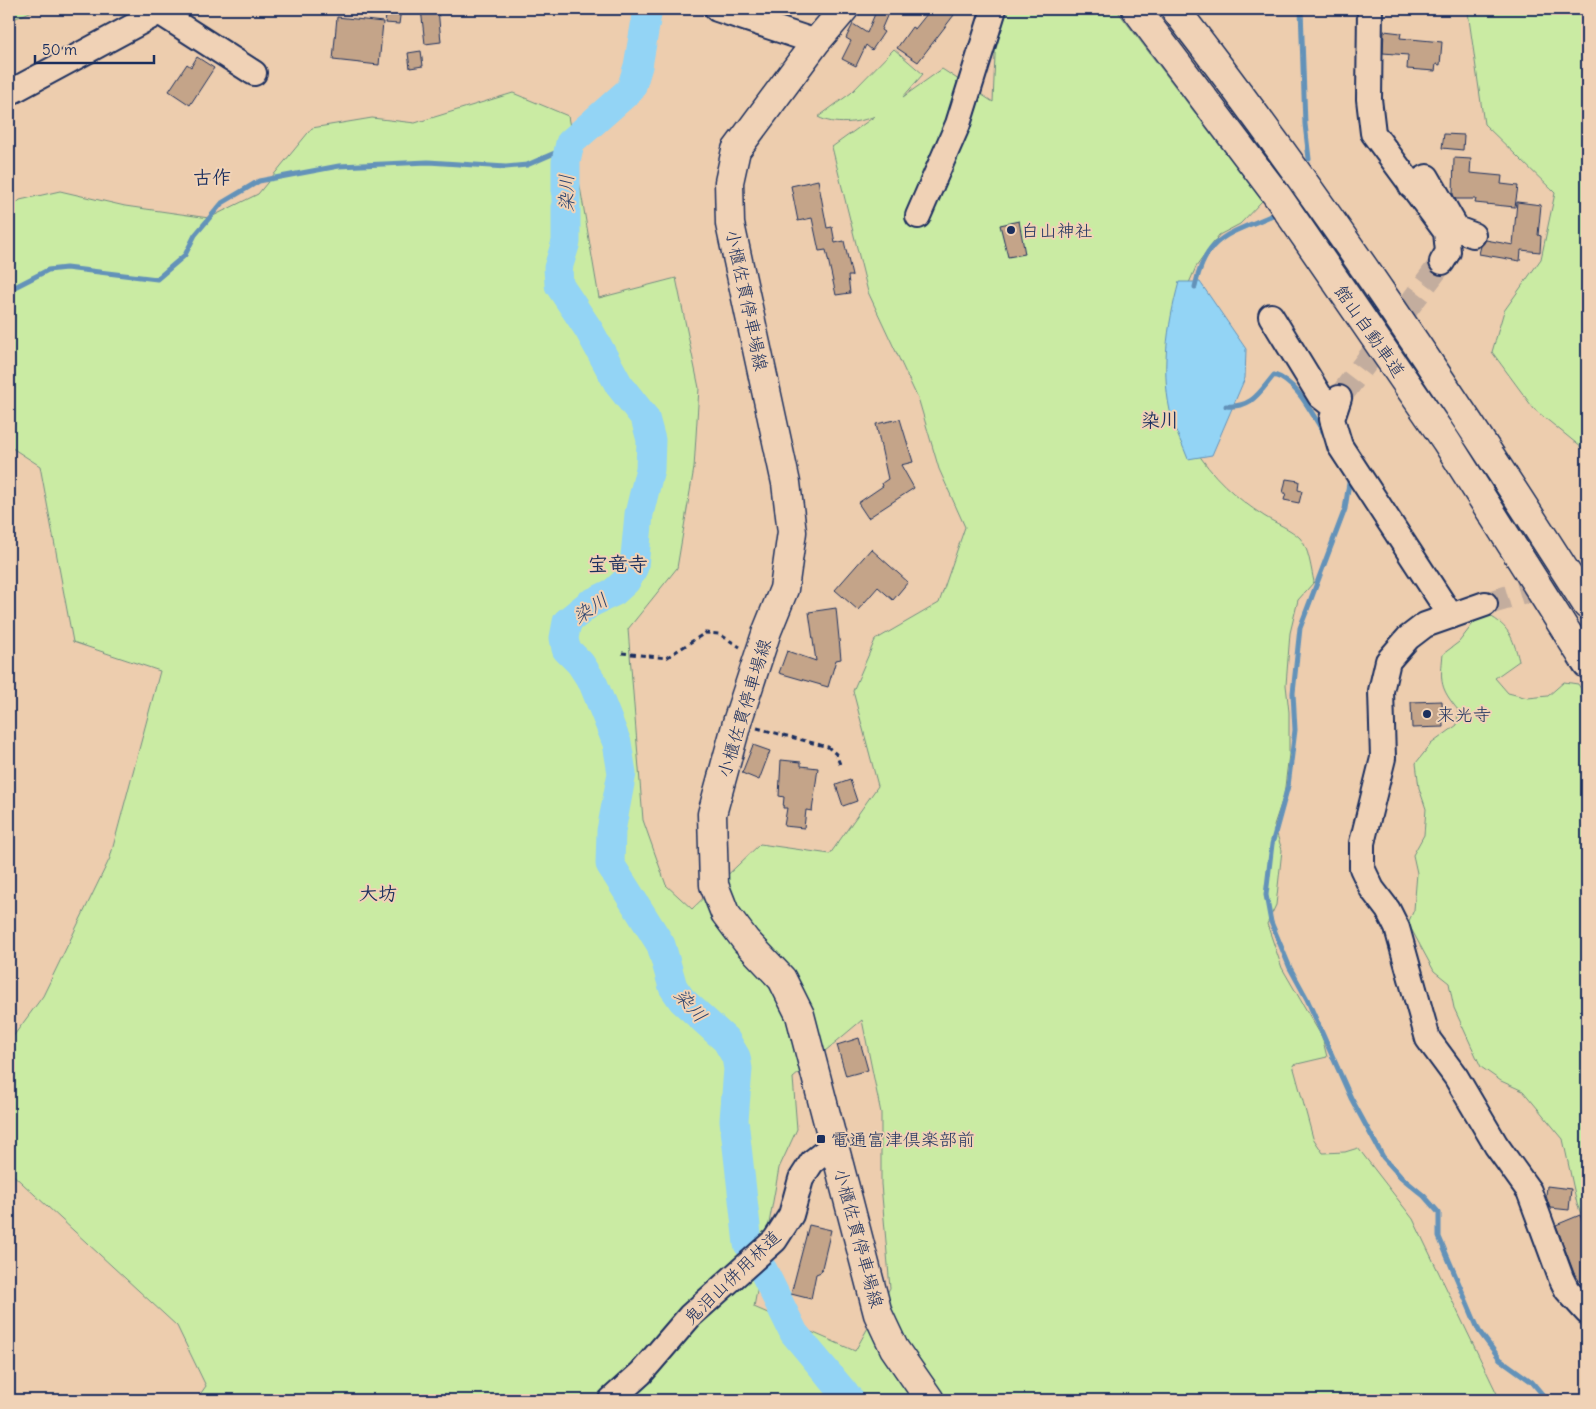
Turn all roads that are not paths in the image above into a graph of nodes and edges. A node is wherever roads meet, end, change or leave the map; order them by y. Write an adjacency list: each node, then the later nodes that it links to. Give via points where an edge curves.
1 (717, 9): 8 (street)
2 (844, 9): 8 (main road, 小櫃佐貫停車場線)
3 (994, 9): 12 (street, via 958,124)
4 (1136, 9): 19 (main road, 館山自動車道, via 1289,214 1446,442)
5 (1175, 9): 17 (main road, 館山自動車道, via 1300,176 1472,424)
6 (1370, 9): 11 (street, via 1369,99 1373,132)
7 (162, 10): 9 (street); 10 (street)
8 (816, 42): 20 (main road, 小櫃佐貫停車場線, via 736,150 729,182 730,224 786,483 792,532 784,589 738,719 712,814 714,885 725,913 782,979 800,1015)
9 (254, 73)
10 (9, 93)
11 (1411, 186): 13 (street, via 1427,177 1457,229); 14 (street, via 1446,232 1448,252)
12 (918, 216)
13 (1473, 234)
14 (1442, 262)
15 (1271, 316): 18 (street, via 1320,396 1337,402 1332,419 1340,446)
16 (1484, 604): 18 (street)
17 (1587, 605)
18 (1451, 616): 21 (street, via 1424,625 1388,662 1381,691 1383,758 1362,843 1362,868 1397,928 1428,1039 1529,1191 1561,1278 1567,1290)
19 (1587, 664)
20 (835, 1144): 22 (street, 鬼泪山併用林道, via 812,1162 801,1179 790,1215 775,1240 690,1316 640,1374); 23 (main road, 小櫃佐貫停車場線, via 878,1314 894,1348)
21 (1587, 1312)
22 (611, 1400)
23 (930, 1400)

